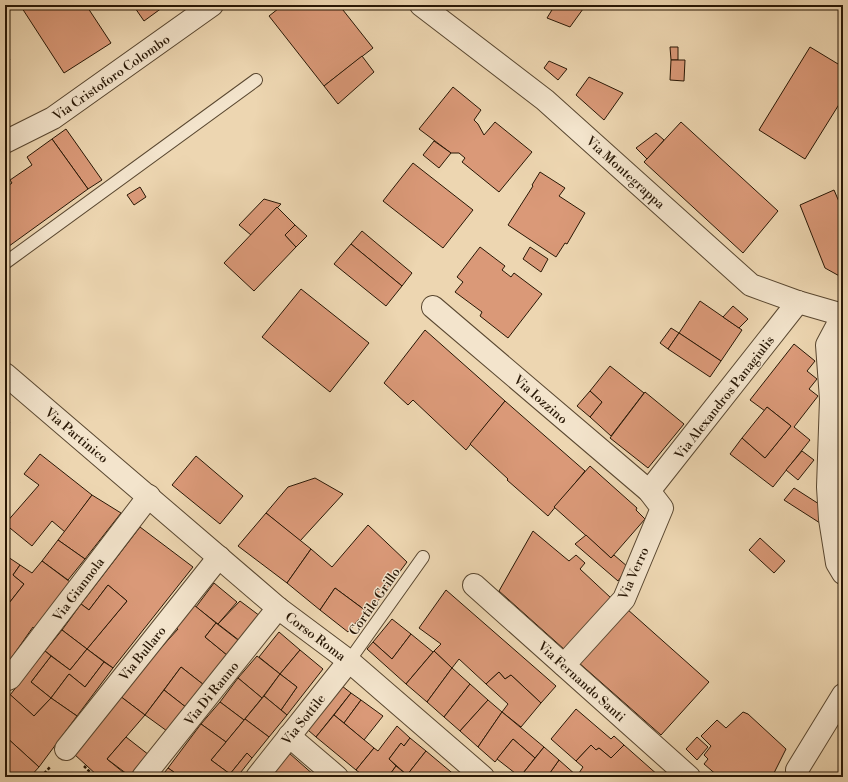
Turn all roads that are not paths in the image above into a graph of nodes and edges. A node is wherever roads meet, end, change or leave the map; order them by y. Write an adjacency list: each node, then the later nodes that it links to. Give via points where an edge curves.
1 (212, 5): 4 (street, Via Cristoforo Colombo, via 53,118)
2 (421, 5): 6 (street, Via Montegrappa, via 545,100 751,285)
3 (256, 80): 5 (lane)
4 (5, 142)
5 (5, 263)
6 (798, 302): 8 (street, Via Montegrappa); 10 (street, Via Alexandros Panagiulis)
7 (433, 307): 10 (street, Via Iozzino)
8 (843, 315): 14 (street, via 827,345 831,399 828,487 830,519 837,563)
9 (5, 374): 11 (street, Via Partinico)
10 (649, 491): 18 (street, Via Verro, via 662,508 624,599)
11 (148, 496): 12 (street, Corso Roma); 19 (street, Via Giannola, via 10,678)
12 (219, 557): 16 (street, Corso Roma); 22 (street, Via Bullaro)
13 (423, 557): 17 (lane, Cortile Grillo)
14 (843, 573)
15 (474, 585): 18 (street, Via Fernando Santi)
16 (278, 608): 17 (street, Corso Roma); 24 (street, Via Di Ranno)
17 (349, 661): 21 (street, Via Sottile); 27 (street, Corso Roma)
18 (564, 664): 28 (street, Via Fernando Santi)
19 (5, 680)
20 (843, 695): 23 (street)
21 (289, 736): 25 (street, Via Sottile); 26 (street)
22 (66, 749)
23 (797, 770)
24 (143, 777)
25 (257, 777)
26 (336, 777)
27 (483, 777)
28 (689, 777)

